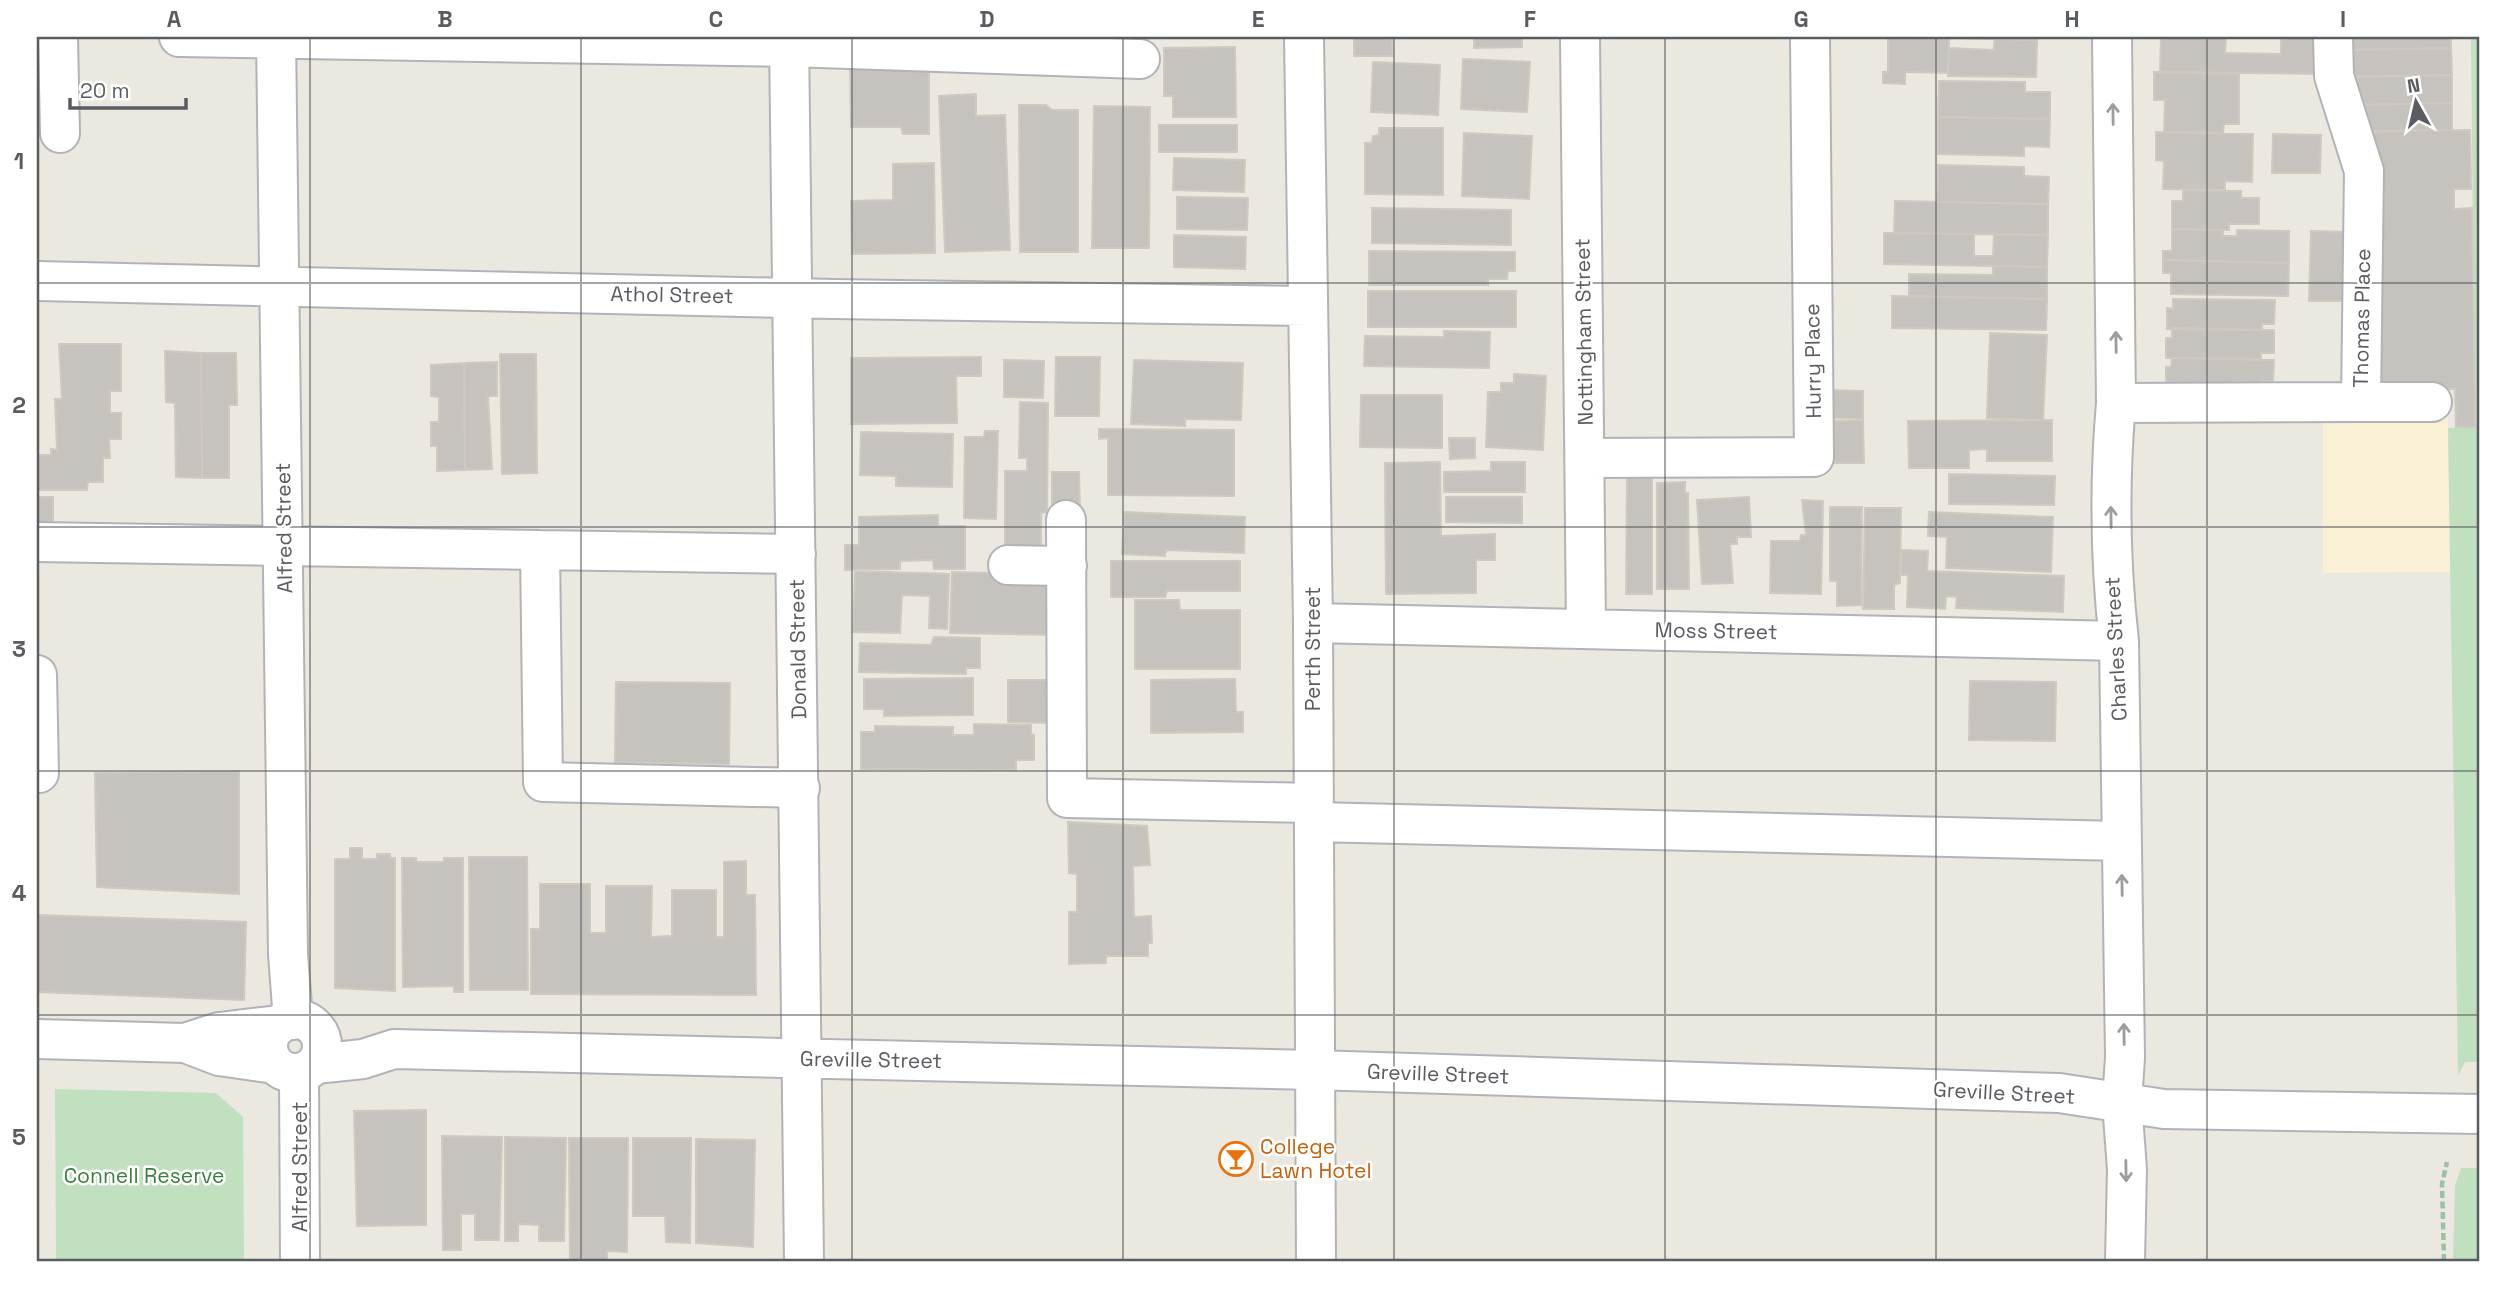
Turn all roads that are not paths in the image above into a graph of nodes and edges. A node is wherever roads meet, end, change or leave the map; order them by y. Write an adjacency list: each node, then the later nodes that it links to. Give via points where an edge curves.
1 (58, 37): 13 (street)
2 (179, 37): 8 (street)
3 (1304, 37): 17 (street, Perth Street)
4 (1580, 37): 21 (street, Nottingham Street)
5 (1810, 37): 21 (street, Hurry Place, via 1814,457)
6 (2112, 37): 20 (street, Charles Street, one-way to 6)
7 (2333, 37): 18 (street, Thomas Place, via 2333,76 2364,171)
8 (276, 38): 9 (street); 15 (street, Alfred Street)
9 (535, 41): 10 (street)
10 (789, 42): 11 (street); 16 (street, Donald Street)
11 (1037, 46): 12 (street)
12 (1140, 59)
13 (60, 133)
14 (37, 281): 15 (street, Athol Street)
15 (280, 286): 16 (street, Athol Street); 24 (street, Alfred Street)
16 (793, 298): 17 (street, Athol Street); 26 (street, Donald Street)
17 (1308, 306): 29 (street, Perth Street)
18 (2361, 402): 19 (street); 20 (street, Thomas Place)
19 (2432, 402)
20 (2116, 403): 31 (street, Charles Street, one-way to 20, via 2112,576 2111,459)
21 (1585, 458): 30 (street, Nottingham Street)
22 (1066, 520): 28 (street)
23 (37, 542): 24 (street)
24 (285, 544): 25 (street); 37 (street, Alfred Street, via 288,954)
25 (540, 550): 26 (street); 34 (street, via 543,782)
26 (796, 554): 34 (street, Donald Street)
27 (1007, 565): 28 (street)
28 (1067, 566): 35 (street, via 1066,798)
29 (1313, 624): 30 (street, Moss Street); 35 (street, Perth Street)
30 (1586, 628): 31 (street, Moss Street)
31 (2119, 641): 36 (street, Charles Street)
32 (37, 675): 33 (street)
33 (39, 773)
34 (800, 788): 41 (street, Donald Street)
35 (1313, 812): 36 (street); 43 (street, Perth Street)
36 (2122, 841): 44 (street, Charles Street, one-way to 36)
37 (295, 1024): 39 (street, Greville Street, via 219,1032); 40 (street, Greville Street, via 361,1036); 42 (street, Alfred Street, via 273,1031 268,1048)
38 (37, 1039): 39 (street, Greville Street)
39 (185, 1043): 42 (street, Greville Street, via 219,1056)
40 (394, 1049): 41 (street, Greville Street); 42 (street, Greville Street, via 363,1059)
41 (802, 1059): 43 (street, Greville Street); 47 (street, Donald Street)
42 (296, 1067): 46 (street, Alfred Street)
43 (1313, 1070): 44 (street, Greville Street, via 2059,1093); 48 (street, Perth Street)
44 (2122, 1102): 45 (street, Greville Street, via 2164,1109); 49 (street, Charles Street, one-way to 49)
45 (2480, 1114)
46 (300, 1261)
47 (804, 1261)
48 (1316, 1261)
49 (2125, 1261)

